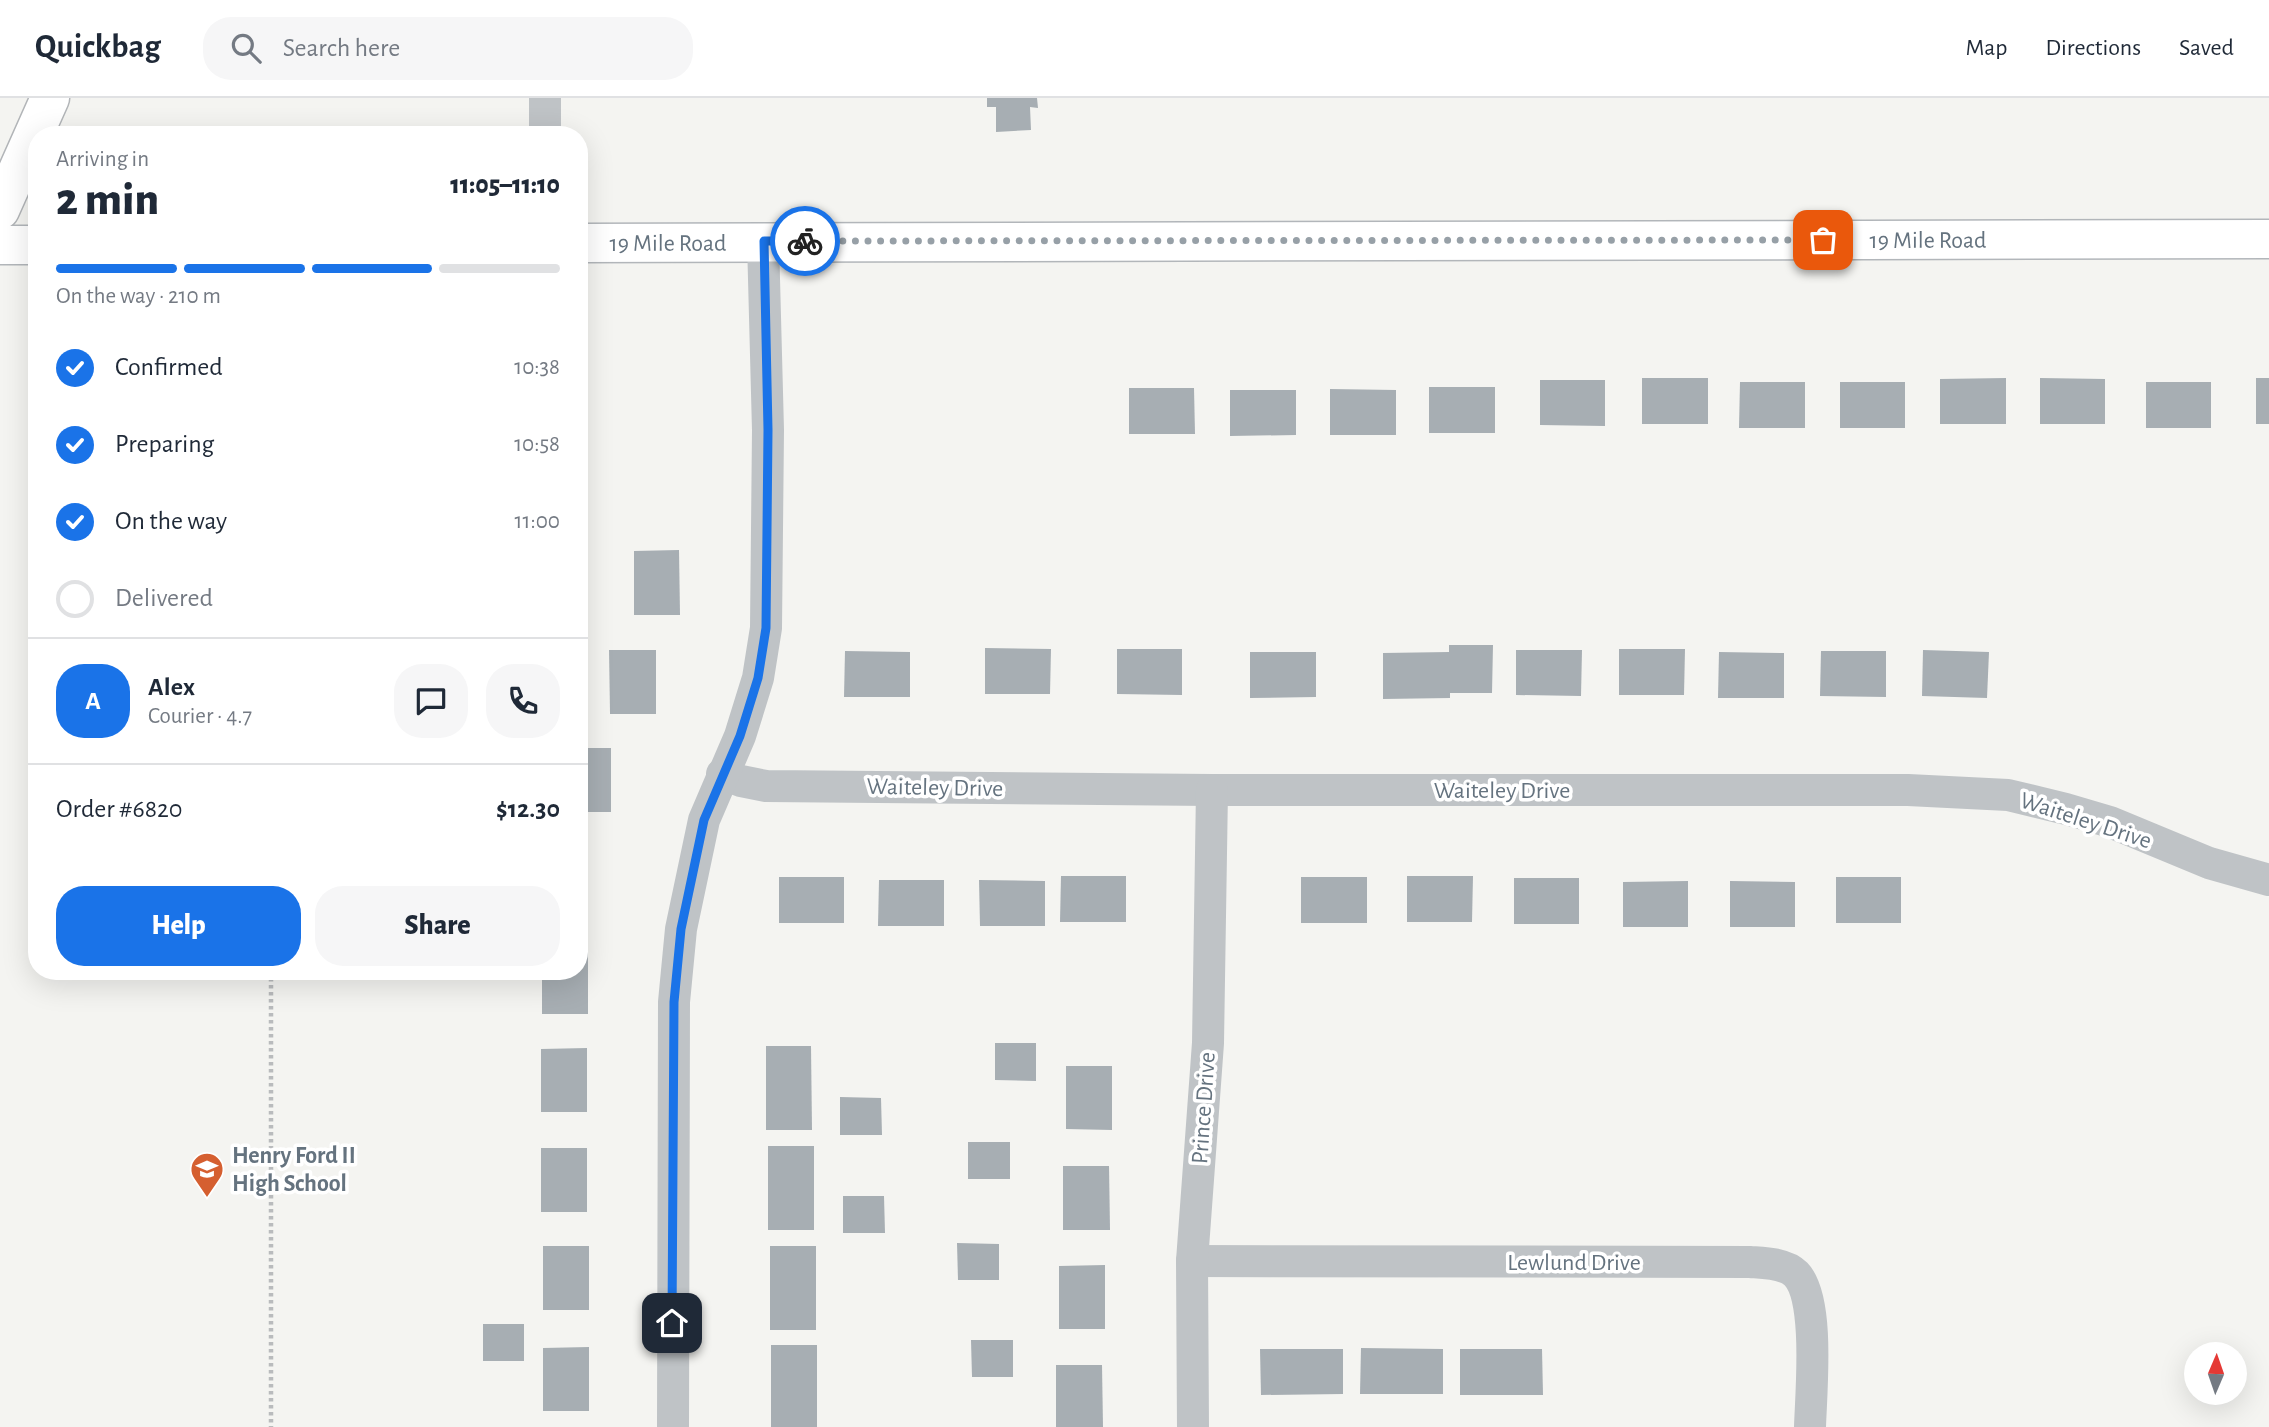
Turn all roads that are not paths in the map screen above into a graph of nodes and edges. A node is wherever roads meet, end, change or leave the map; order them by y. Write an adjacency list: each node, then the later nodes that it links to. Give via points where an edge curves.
1 (50, 98): 3 (main road)
2 (545, 98): 4 (street)
3 (37, 126)
4 (545, 126)
5 (28, 147): 6 (main road)
6 (0, 210)
7 (2269, 239): 8 (main road, 19 Mile Road)
8 (764, 241): 9 (main road, 19 Mile Road); 12 (street, via 766,628 758,678 740,736)
9 (588, 243)
10 (0, 245): 11 (main road)
11 (28, 245)
12 (722, 774): 13 (street, Waiteley Drive, via 766,786); 16 (street, via 694,858 674,1002)
13 (1212, 790): 14 (street, Waiteley Drive, via 1908,790 2008,795 2110,822 2209,863); 15 (street, Prince Drive, via 1208,1043)
14 (2269, 880)
15 (1192, 1261): 17 (street, Prince Drive); 18 (street, Lewlund Drive, via 1773,1264 1796,1273 1808,1297 1812,1323)
16 (673, 1427)
17 (1193, 1427)
18 (1810, 1427)

